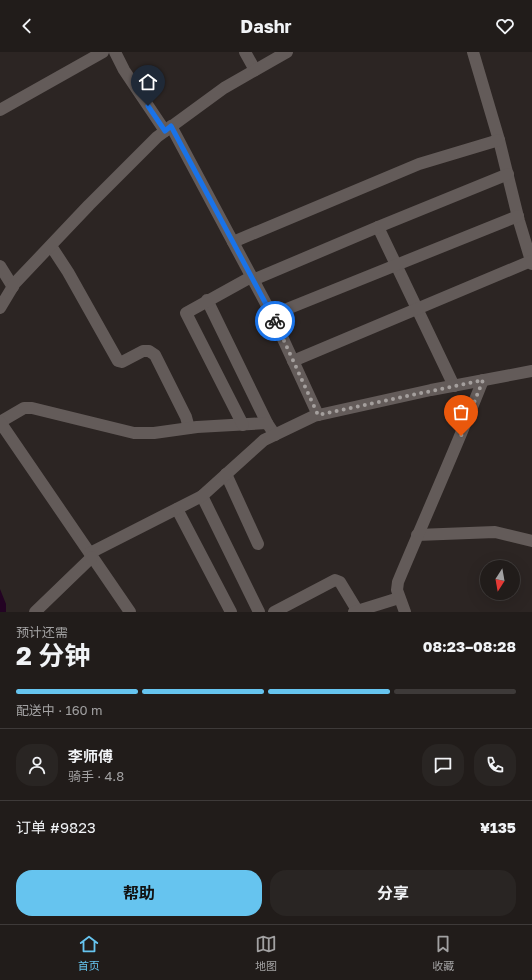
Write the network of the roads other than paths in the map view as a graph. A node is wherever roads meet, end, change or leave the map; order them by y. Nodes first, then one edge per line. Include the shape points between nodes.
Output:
1 (103, 52) edge
2 (115, 52) edge
3 (245, 52) edge
4 (287, 52) edge
5 (473, 52) edge
6 (255, 70) junction
7 (0, 110) edge
8 (168, 128) junction
9 (499, 140) junction
10 (508, 174) junction
11 (518, 216) junction
12 (378, 227) junction
13 (232, 242) junction
14 (51, 246) junction
15 (532, 263) edge
16 (396, 265) junction
17 (0, 266) edge
18 (252, 278) junction
19 (13, 287) junction
20 (207, 300) junction
21 (0, 308) edge
22 (417, 309) junction
23 (272, 315) junction
24 (293, 361) junction
25 (532, 371) edge
26 (483, 380) junction
27 (454, 386) junction
28 (318, 415) junction
29 (0, 422) edge
30 (267, 423) junction
31 (243, 425) junction
32 (189, 428) junction
33 (275, 435) junction
34 (226, 474) junction
35 (202, 496) junction
36 (177, 508) junction
37 (417, 536) junction
38 (532, 541) edge
39 (258, 544) dead end
40 (91, 555) junction
41 (399, 598) junction
42 (356, 611) edge
43 (35, 612) edge
44 (130, 612) edge
45 (231, 612) edge
46 (259, 612) edge
47 (274, 612) edge
48 (405, 612) edge

1 - 7 street
2 - 8 street via 124,70
3 - 6 street
4 - 6 street
5 - 9 street
6 - 8 street via 224,88
8 - 13 street
8 - 14 street
9 - 10 street
9 - 13 street via 419,164
10 - 11 street
10 - 12 street
11 - 15 street
11 - 16 street
12 - 16 street
12 - 18 street
13 - 18 street
14 - 19 street
14 - 32 street via 118,362 143,351 155,355
15 - 22 street
16 - 22 street
16 - 23 street
17 - 19 street
18 - 20 street
18 - 23 street
19 - 21 street
20 - 30 street
20 - 31 street via 186,313
22 - 24 street
22 - 27 street
23 - 24 street
24 - 28 street
25 - 26 street
26 - 27 street
26 - 37 street
27 - 28 street
28 - 33 street
29 - 32 street via 24,408 32,408 134,433
29 - 40 street
30 - 31 street
30 - 33 street
31 - 32 street
33 - 34 street via 264,440
34 - 35 street
34 - 39 street
35 - 36 street
35 - 46 street
36 - 40 street
36 - 45 street
37 - 38 street via 495,532
37 - 41 street via 398,582
40 - 43 street
40 - 44 street
41 - 42 street
41 - 48 street
42 - 47 street via 340,582 335,580

